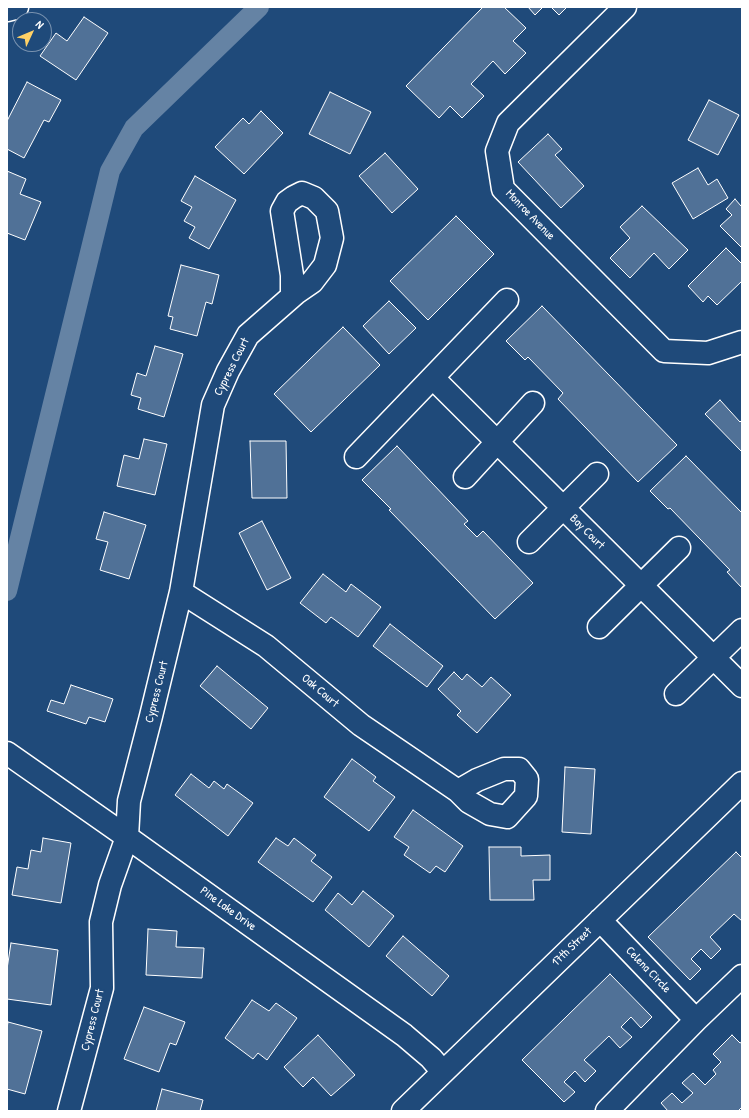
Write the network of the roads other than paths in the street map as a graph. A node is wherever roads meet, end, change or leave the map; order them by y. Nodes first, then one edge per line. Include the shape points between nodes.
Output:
1 (17, 7) edge
2 (625, 7) edge
3 (7, 10) edge
4 (292, 296) dead end
5 (507, 300) dead end
6 (742, 342) edge
7 (433, 378) junction
8 (533, 403) dead end
9 (497, 442) junction
10 (356, 458) dead end
11 (597, 474) dead end
12 (465, 477) dead end
13 (563, 507) junction
14 (529, 542) dead end
15 (679, 548) dead end
16 (641, 585) junction
17 (180, 592) junction
18 (599, 627) dead end
19 (742, 630) edge
20 (714, 658) junction
21 (742, 686) edge
22 (676, 694) dead end
23 (7, 753) edge
24 (742, 783) edge
25 (458, 791) dead end
26 (127, 837) junction
27 (600, 920) junction
28 (742, 976) edge
29 (696, 1020) junction
30 (443, 1072) junction
31 (69, 1111) edge
32 (403, 1111) edge
33 (607, 1111) edge

1 - 3 street
2 - 6 street, Monroe Avenue via 508,122 497,151 503,189 664,351 708,353
4 - 17 street, Cypress Court via 248,335 213,405
5 - 7 street
7 - 9 street, Bay Court
7 - 10 street
8 - 9 street
9 - 12 street
9 - 13 street, Bay Court
11 - 13 street
13 - 14 street
13 - 16 street, Bay Court
15 - 16 street
16 - 18 street
16 - 20 street, Bay Court
17 - 25 street, Oak Court via 266,646 361,725
17 - 26 street, Cypress Court via 129,801
19 - 20 street
20 - 21 street, Bay Court
20 - 22 street
23 - 26 street, Pine Lake Drive
24 - 27 street, 17th Street
26 - 30 street, Pine Lake Drive via 404,1036 432,1058
26 - 31 street, Cypress Court via 110,885 101,922 102,988
27 - 29 street, Celena Circle
27 - 30 street, 17th Street
28 - 29 street
29 - 33 street
30 - 32 street, 17th Street

